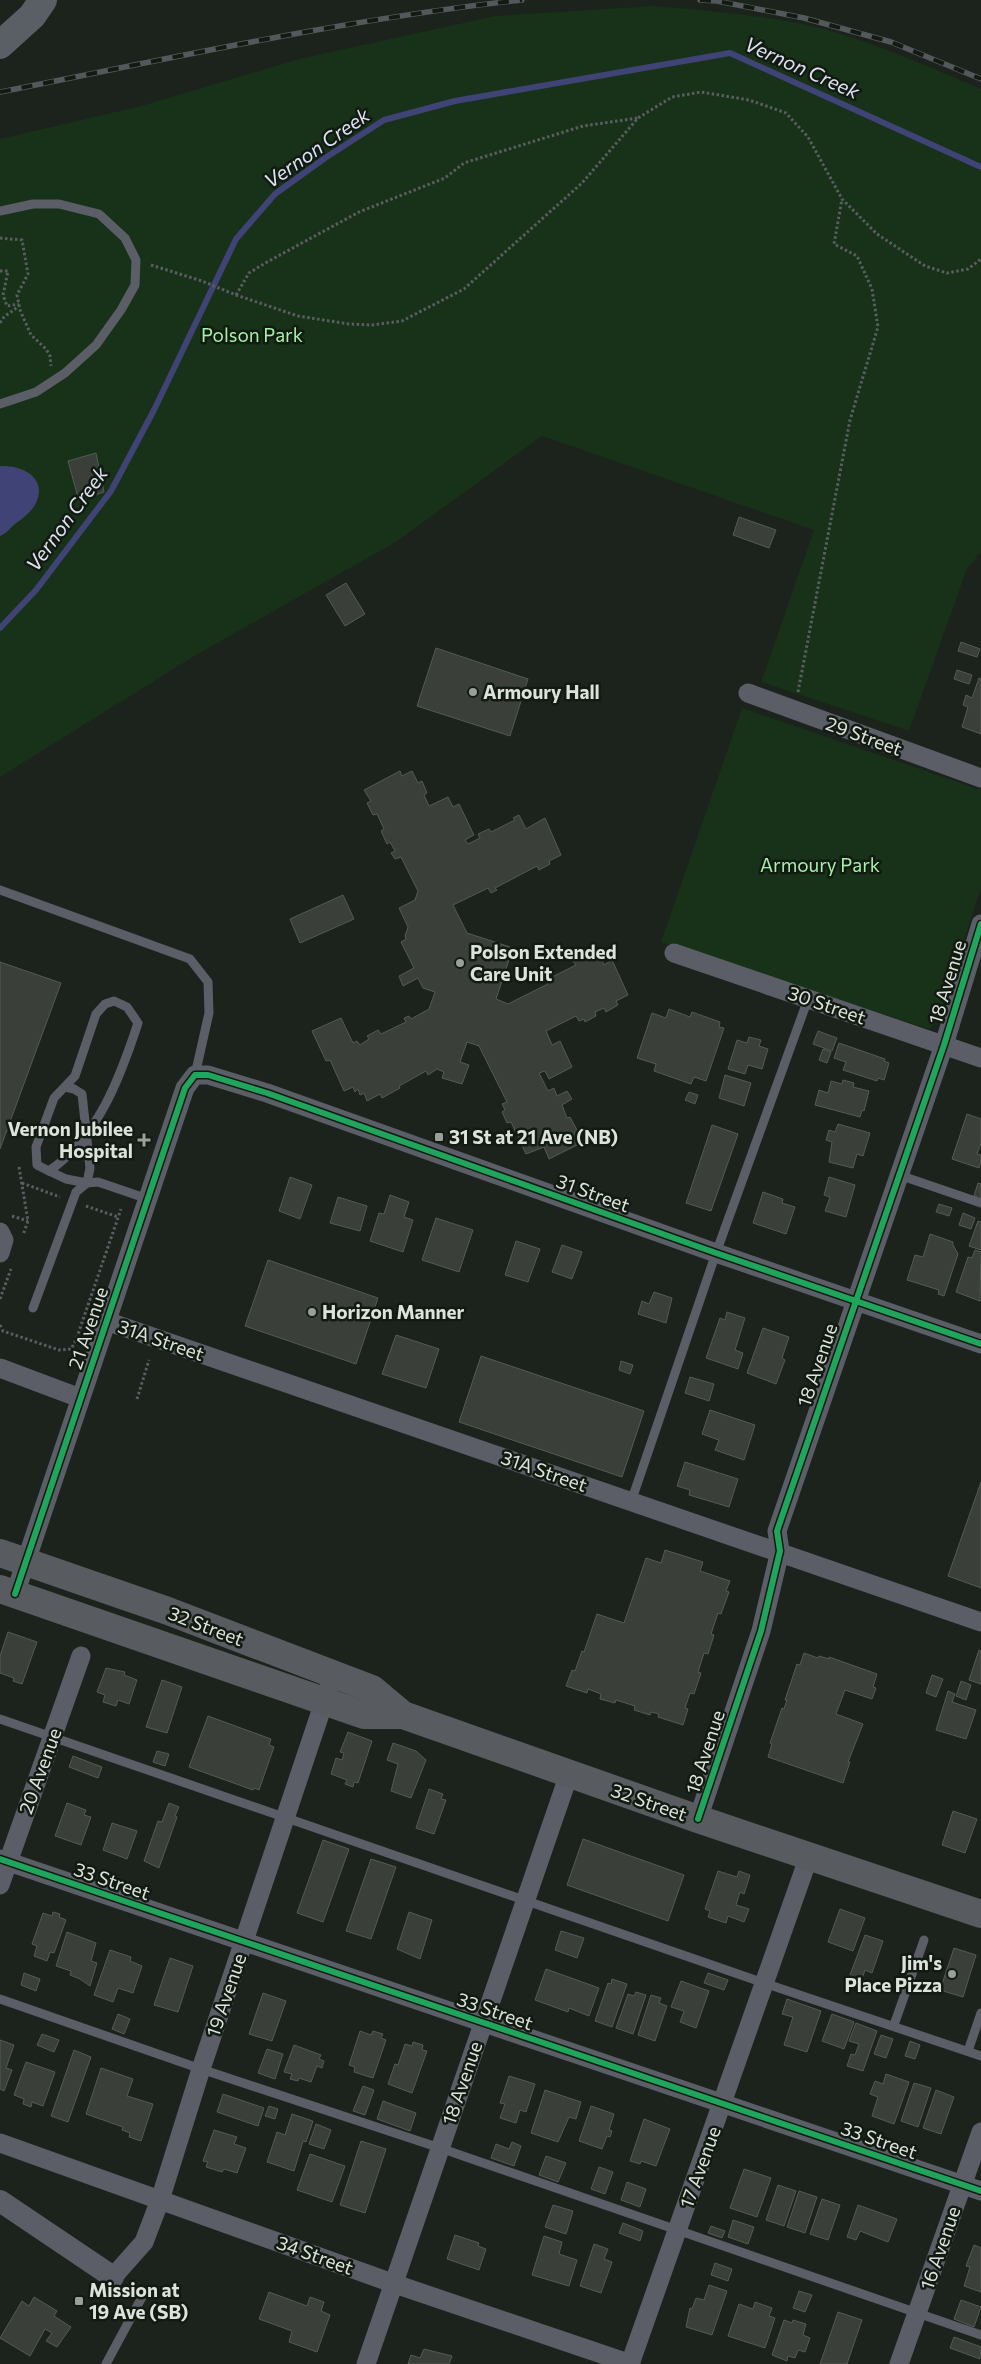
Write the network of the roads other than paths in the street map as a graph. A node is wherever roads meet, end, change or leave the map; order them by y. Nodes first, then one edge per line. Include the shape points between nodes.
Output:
1 (43, 0) edge
2 (0, 45) edge
3 (0, 211) edge
4 (0, 404) edge
5 (748, 694) dead end
6 (981, 778) edge
7 (0, 890) edge
8 (981, 924) edge
9 (674, 953) dead end
10 (808, 999) junction
11 (944, 1045) junction
12 (981, 1058) edge
13 (195, 1075) junction
14 (64, 1087) junction
15 (86, 1135) junction
16 (49, 1171) junction
17 (899, 1175) junction
18 (87, 1184) junction
19 (148, 1199) junction
20 (981, 1203) edge
21 (0, 1232) edge
22 (716, 1252) junction
23 (0, 1253) edge
24 (855, 1300) junction
25 (33, 1308) dead end
26 (106, 1321) junction
27 (981, 1344) edge
28 (0, 1368) edge
29 (80, 1398) junction
30 (631, 1502) junction
31 (780, 1551) junction
32 (0, 1553) edge
33 (26, 1562) junction
34 (7, 1592) edge
35 (981, 1622) edge
36 (81, 1656) dead end
37 (333, 1674) junction
38 (324, 1701) junction
39 (403, 1715) junction
40 (0, 1719) edge
41 (52, 1737) junction
42 (569, 1774) junction
43 (286, 1817) junction
44 (698, 1819) junction
45 (809, 1856) junction
46 (4, 1860) edge
47 (0, 1885) edge
48 (525, 1900) junction
49 (981, 1914) edge
50 (924, 1940) dead end
51 (244, 1941) junction
52 (762, 1982) junction
53 (0, 1999) edge
54 (981, 2013) edge
55 (482, 2023) junction
56 (894, 2025) junction
57 (968, 2051) junction
58 (981, 2056) edge
59 (201, 2069) junction
60 (722, 2103) junction
61 (981, 2132) edge
62 (0, 2143) edge
63 (440, 2148) junction
64 (962, 2184) junction
65 (981, 2191) edge
66 (160, 2200) junction
67 (0, 2201) edge
68 (677, 2230) junction
69 (113, 2277) joint
70 (395, 2284) junction
71 (142, 2297) dead end
72 (917, 2312) junction
73 (981, 2335) edge
74 (106, 2364) edge
75 (366, 2364) edge
76 (630, 2364) edge
77 (899, 2364) edge

1 - 2 main road via 32,16
3 - 4 lane via 33,204 60,204 99,214 125,238 136,260 134,285 101,338 65,374 36,392
5 - 6 street, 29 Street
7 - 13 lane via 190,959 208,982 209,1014
8 - 11 street, 18 Avenue
9 - 10 street, 30 Street
10 - 11 street, 30 Street
10 - 22 lane
11 - 12 street, 30 Street
11 - 17 street, 18 Avenue
13 - 19 street, 21 Avenue via 185,1088
13 - 22 street, 31 Street via 208,1075 267,1092
14 - 15 lane via 82,1094
14 - 15 lane via 75,1076 96,1014 105,1004 114,1001 127,1007 138,1023 115,1090
14 - 16 lane via 54,1098 36,1147 37,1165
15 - 16 lane via 71,1154
15 - 18 lane via 90,1168
16 - 18 lane
17 - 20 lane
17 - 24 street, 18 Avenue
18 - 19 lane via 98,1182
18 - 25 lane via 76,1192
19 - 26 street, 21 Avenue
21 - 23 street via 4,1240
22 - 24 street, 31 Street
22 - 30 lane
24 - 27 street, 31 Street
24 - 31 street, 18 Avenue via 776,1531
26 - 29 street, 21 Avenue
26 - 30 street, 31A Street
28 - 29 street
29 - 33 street, 21 Avenue
30 - 31 street, 31A Street
31 - 35 street, 31A Street
31 - 44 street, 18 Avenue via 761,1631
32 - 33 highway, 32 Street
33 - 34 street, 21 Avenue
33 - 37 highway, 32 Street
34 - 38 highway, 32 Street
36 - 41 street, 20 Avenue
37 - 38 street, 19 Avenue
37 - 39 highway, 32 Street via 372,1689
38 - 39 highway, 32 Street via 364,1715
38 - 43 street, 19 Avenue
39 - 42 highway, 32 Street
40 - 41 lane
41 - 43 lane
41 - 46 street, 20 Avenue
42 - 44 highway, 32 Street
42 - 48 street, 18 Avenue
43 - 48 lane
43 - 51 street, 19 Avenue
44 - 45 highway, 32 Street
45 - 49 highway, 32 Street
45 - 52 street, 17 Avenue
46 - 47 street, 20 Avenue
46 - 51 street, 33 Street
48 - 52 lane
48 - 55 street, 18 Avenue
50 - 56 lane
51 - 55 street, 33 Street
51 - 59 street, 19 Avenue
52 - 56 lane
52 - 60 street, 17 Avenue
53 - 59 lane
54 - 57 lane
55 - 60 street, 33 Street
55 - 63 street, 18 Avenue
56 - 57 lane
57 - 58 lane
59 - 63 lane
59 - 66 street, 19 Avenue
60 - 64 street, 33 Street
60 - 68 street, 17 Avenue
61 - 64 street, 16 Avenue
62 - 66 street, 34 Street
63 - 68 lane
63 - 70 street, 18 Avenue
64 - 65 street, 33 Street
64 - 72 street, 16 Avenue
66 - 69 street, 19 Avenue via 144,2242
66 - 70 street, 34 Street
67 - 69 street
68 - 72 lane
68 - 76 street, 17 Avenue
70 - 75 street, 18 Avenue
70 - 76 street, 34 Street
71 - 74 lane
72 - 73 lane
72 - 77 street, 16 Avenue

